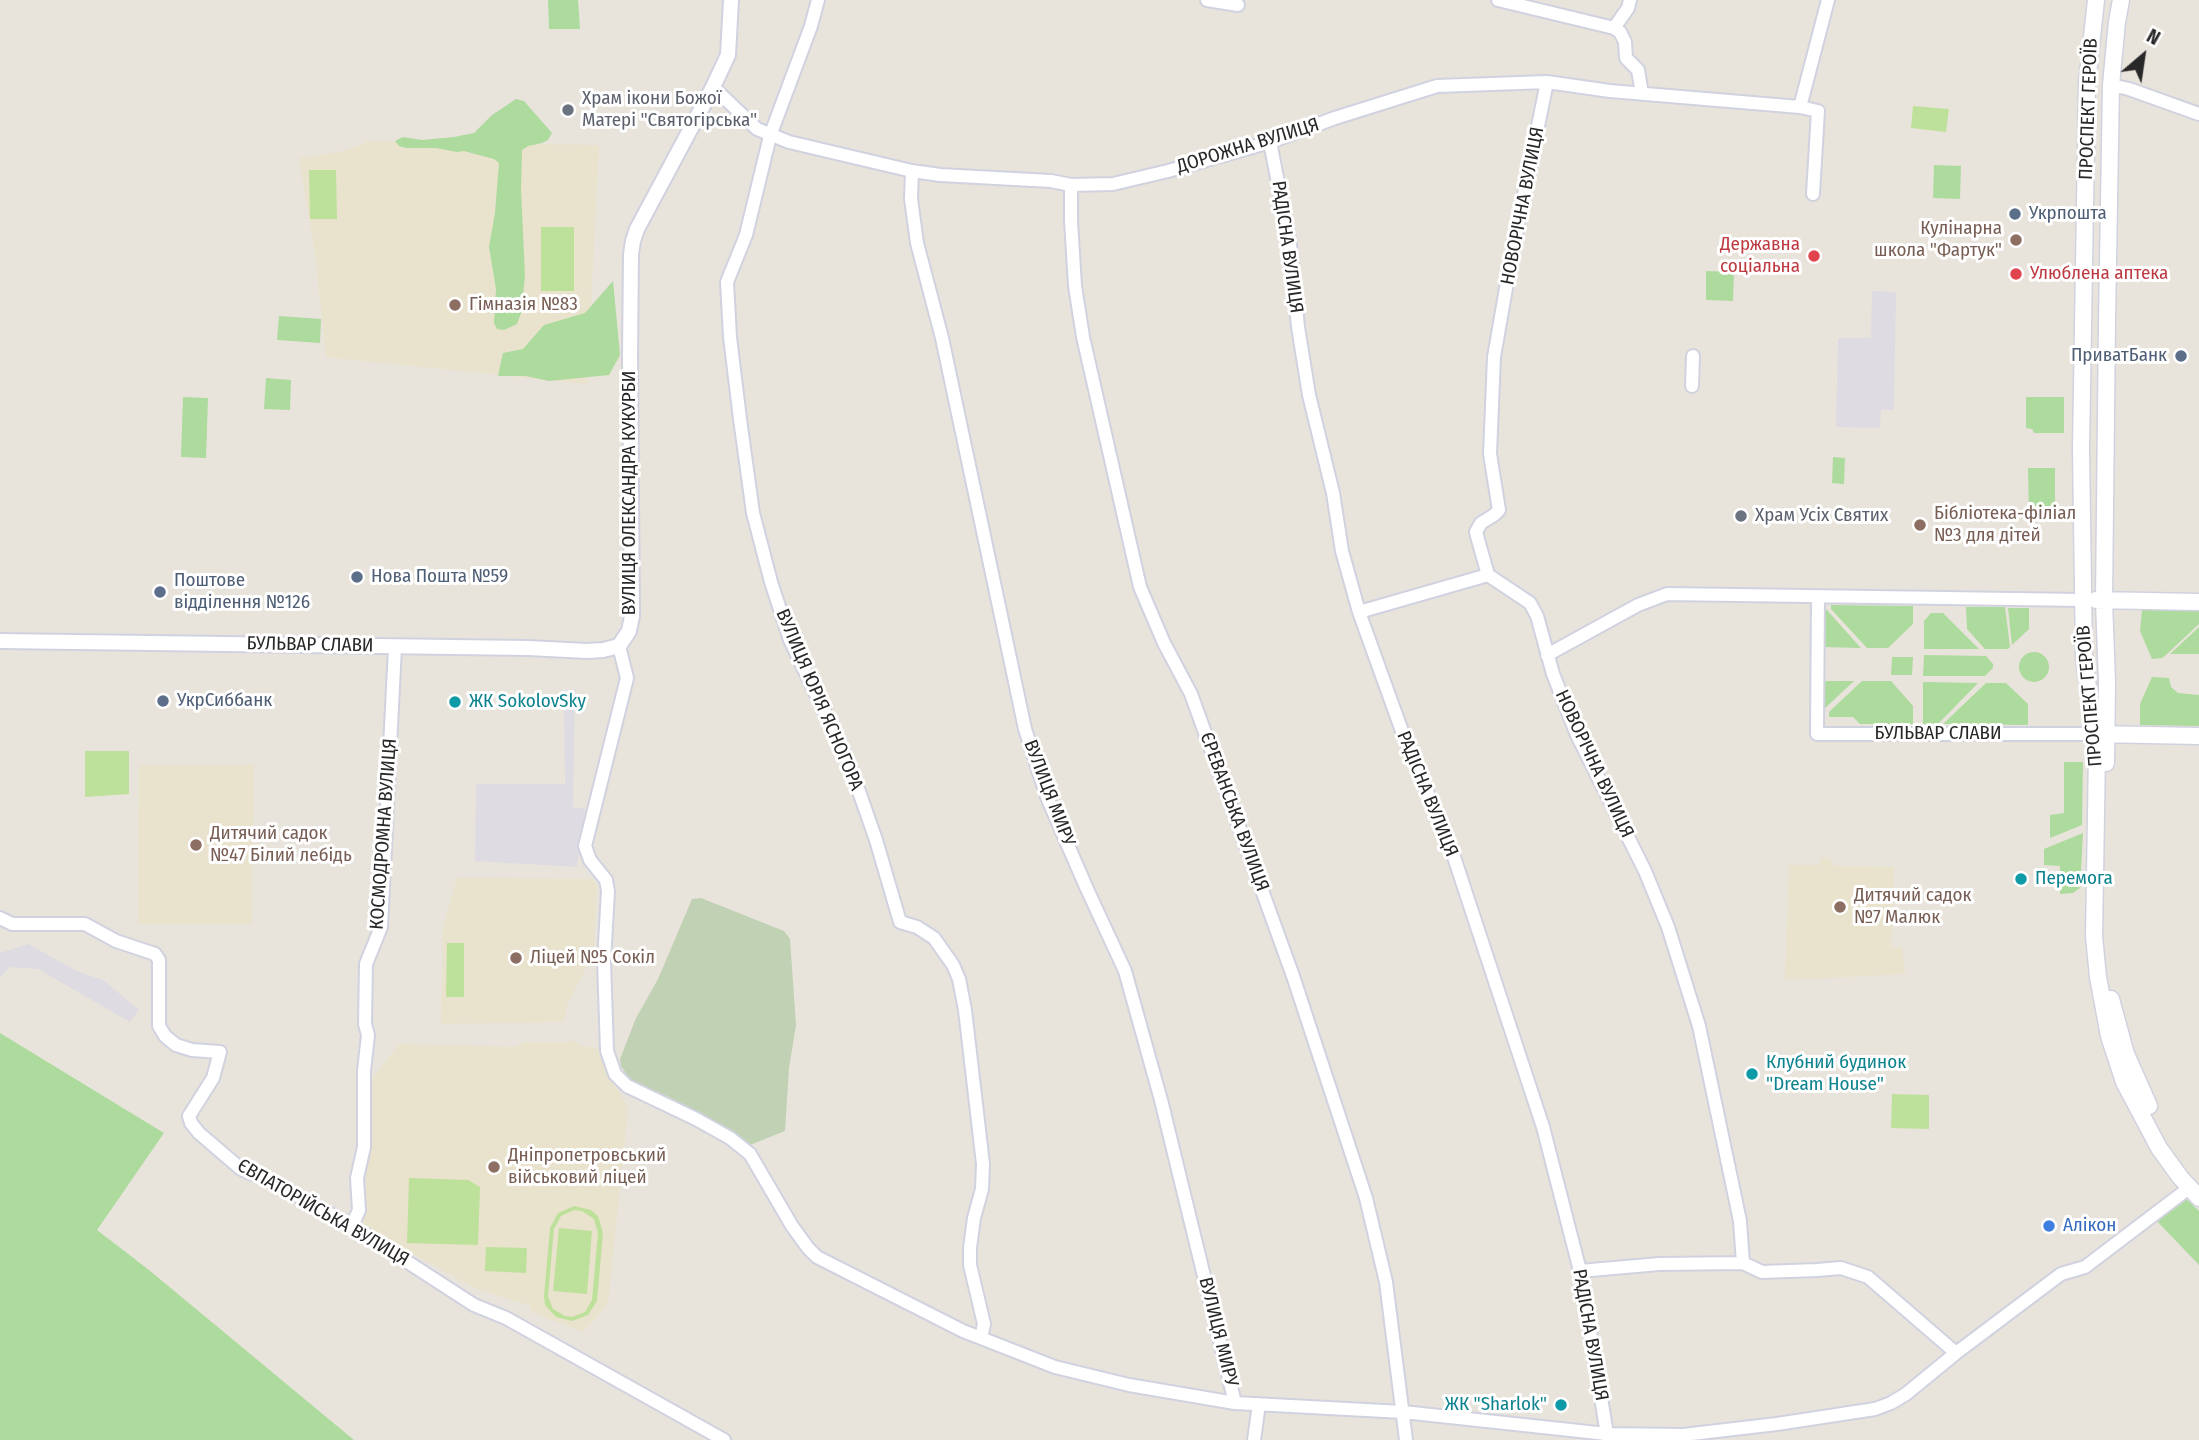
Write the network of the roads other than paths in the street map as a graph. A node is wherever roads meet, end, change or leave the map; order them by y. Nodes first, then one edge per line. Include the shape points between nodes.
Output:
1 (731, 0) edge
2 (818, 0) edge
3 (1207, 0) edge
4 (1498, 0) edge
5 (1630, 0) edge
6 (1828, 0) edge
7 (2096, 0) edge
8 (2121, 0) edge
9 (1238, 5) dead end
10 (1614, 28) junction
11 (1548, 82) junction
12 (2111, 85) junction
13 (713, 87) junction
14 (1642, 94) junction
15 (1800, 107) junction
16 (2199, 114) edge
17 (770, 136) junction
18 (1270, 142) junction
19 (912, 171) junction
20 (1071, 185) junction
21 (1813, 194) dead end
22 (1693, 356) dead end
23 (1692, 386) dead end
24 (1488, 575) junction
25 (1818, 596) junction
26 (2083, 600) junction
27 (2104, 601) junction
28 (2199, 601) edge
29 (1359, 612) junction
30 (0, 642) edge
31 (619, 646) junction
32 (395, 647) junction
33 (1547, 655) junction
34 (2100, 734) junction
35 (2199, 736) edge
36 (0, 918) edge
37 (2196, 1190) edge
38 (352, 1226) junction
39 (1743, 1263) junction
40 (1580, 1272) junction
41 (981, 1338) junction
42 (1956, 1353) junction
43 (1235, 1403) junction
44 (1259, 1404) junction
45 (1403, 1412) junction
46 (1607, 1437) edge
47 (1659, 1437) edge
48 (724, 1440) edge
49 (1254, 1440) edge
50 (1406, 1440) edge

1 - 13 street, ВУЛИЦЯ ОЛЕКСАНДРА КУКУРБИ via 728,55
2 - 17 street, ВУЛИЦЯ ЮРІЯ ЯСНОГОРА
3 - 9 street
4 - 10 street
5 - 10 street
6 - 15 street
7 - 26 main road, ПРОСПЕКТ ГЕРОЇВ via 2087,83
8 - 12 main road, ПРОСПЕКТ ГЕРОЇВ
10 - 14 street via 1625,42 1626,58 1638,71
11 - 14 street, ДОРОЖНА ВУЛИЦЯ
11 - 18 street, ДОРОЖНА ВУЛИЦЯ via 1437,86
11 - 24 street, НОВОРІЧНА ВУЛИЦЯ via 1494,357 1490,454 1499,510 1476,531
12 - 16 street
12 - 27 main road, ПРОСПЕКТ ГЕРОЇВ
13 - 17 street, ДОРОЖНА ВУЛИЦЯ
13 - 31 street, ВУЛИЦЯ ОЛЕКСАНДРА КУКУРБИ via 633,240 632,617
14 - 15 street, ДОРОЖНА ВУЛИЦЯ
15 - 21 street via 1818,111
17 - 19 street, ДОРОЖНА ВУЛИЦЯ
17 - 41 street, ВУЛИЦЯ ЮРІЯ ЯСНОГОРА via 747,235 727,282 753,513 790,640 849,763 900,922 934,938 959,979 983,1164 970,1248 984,1324
18 - 20 street, ДОРОЖНА ВУЛИЦЯ via 1113,184
18 - 29 street, РАДІСНА ВУЛИЦЯ via 1290,244 1309,396
19 - 20 street, ДОРОЖНА ВУЛИЦЯ
19 - 43 street, ВУЛИЦЯ МИРУ via 917,243 942,338 1024,729 1047,797 1125,971
20 - 45 street, ЄРЕВАНСЬКА ВУЛИЦЯ via 1075,286 1083,337 1140,587 1191,694 1293,976 1366,1198 1386,1282
22 - 23 street
24 - 29 street
24 - 33 street, НОВОРІЧНА ВУЛИЦЯ via 1530,603
25 - 26 street
25 - 33 street via 1667,594
25 - 34 street, БУЛЬВАР СЛАВИ via 1816,734
26 - 27 main road
26 - 34 main road, ПРОСПЕКТ ГЕРОЇВ via 2084,658
27 - 28 main road
27 - 34 main road, ПРОСПЕКТ ГЕРОЇВ
29 - 40 street, РАДІСНА ВУЛИЦЯ via 1458,870 1543,1127
30 - 32 street, БУЛЬВАР СЛАВИ
31 - 32 street, БУЛЬВАР СЛАВИ via 587,651
31 - 41 street via 627,678 585,846 608,891 604,961 607,1051 615,1074 635,1090 707,1125 750,1154 792,1226 817,1257
32 - 38 street, КОСМОДРОМНА ВУЛИЦЯ via 381,927 366,964 364,1147 357,1178 359,1210
33 - 39 street, НОВОРІЧНА ВУЛИЦЯ via 1577,735 1645,871 1689,991 1730,1168
34 - 35 main road, БУЛЬВАР СЛАВИ
34 - 37 main road, ПРОСПЕКТ ГЕРОЇВ via 2094,936 2103,1012 2124,1082 2160,1148
36 - 38 street, ЄВПАТОРІЙСЬКА ВУЛИЦЯ via 12,924 85,924 155,954 159,960 159,1026 176,1045 220,1052 214,1078 189,1116 191,1123 241,1169
37 - 42 street via 2085,1267 2061,1275
38 - 48 street, ЄВПАТОРІЙСЬКА ВУЛИЦЯ via 474,1306 506,1318
39 - 40 street via 1660,1264
39 - 42 street via 1762,1272 1841,1268 1868,1277
40 - 46 street, РАДІСНА ВУЛИЦЯ
41 - 43 street via 1067,1370
42 - 47 street via 1906,1394 1875,1409
43 - 44 street
44 - 45 street
44 - 49 street, ВУЛИЦЯ МИРУ
45 - 46 street
45 - 50 street, ЄРЕВАНСЬКА ВУЛИЦЯ
46 - 47 street

